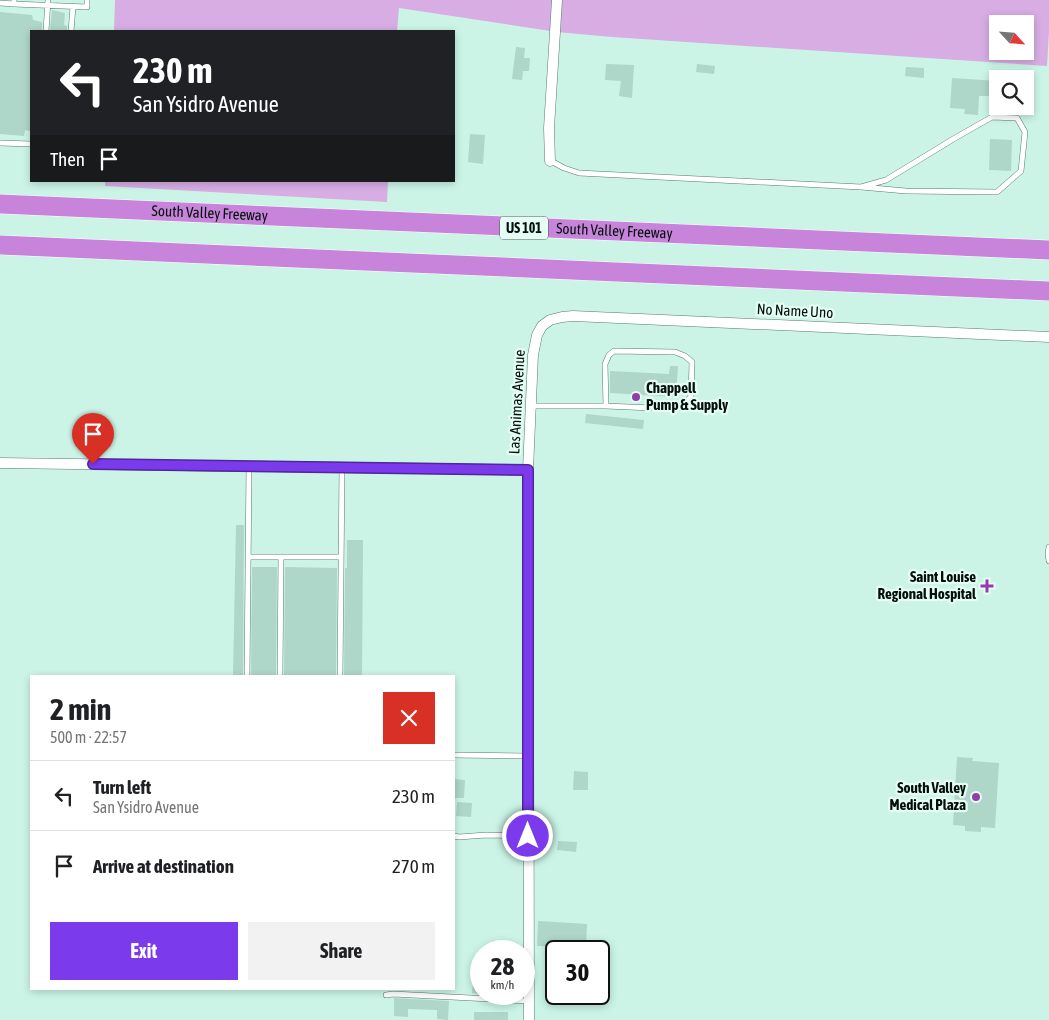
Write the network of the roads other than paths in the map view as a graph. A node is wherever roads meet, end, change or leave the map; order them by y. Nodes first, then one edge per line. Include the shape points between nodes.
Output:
1 (87, 0) edge
2 (557, 0) edge
3 (14, 2) edge
4 (0, 3) edge
5 (48, 3) edge
6 (73, 7) junction
7 (46, 30) edge
8 (72, 30) edge
9 (0, 143) edge
10 (30, 144) edge
11 (550, 161) joint
12 (861, 187) junction
13 (0, 204) edge
14 (0, 246) edge
15 (1049, 250) edge
16 (1049, 291) edge
17 (542, 326) joint
18 (1049, 337) edge
19 (531, 406) junction
20 (606, 406) junction
21 (0, 463) edge
22 (249, 466) junction
23 (342, 467) junction
24 (528, 470) junction
25 (1049, 547) edge
26 (248, 557) junction
27 (281, 557) junction
28 (341, 557) junction
29 (1049, 561) edge
30 (247, 675) edge
31 (280, 675) edge
32 (340, 675) edge
33 (455, 755) edge
34 (528, 756) junction
35 (455, 836) edge
36 (528, 836) junction
37 (529, 940) edge
38 (386, 995) dead end
39 (470, 998) edge
40 (529, 1005) edge
41 (529, 1020) edge

1 - 6 lane via 87,7
2 - 11 street
3 - 4 lane
3 - 5 lane
5 - 6 lane
5 - 7 lane
6 - 8 lane
9 - 10 lane
11 - 12 lane via 579,173
12 - 12 lane via 997,192 1021,171 1025,132 1017,118 992,117 886,180
13 - 15 highway, South Valley Freeway / US 101
14 - 16 highway
17 - 18 street, No Name Uno via 550,320 573,316
17 - 19 street, Las Animas Avenue via 533,355
19 - 20 lane
19 - 24 street, Las Animas Avenue
20 - 20 lane via 675,409 684,406 691,396 692,362 675,352 614,351 608,355 605,364
21 - 22 street
22 - 23 street
22 - 26 lane
23 - 24 street
23 - 28 lane
24 - 34 street, Las Animas Avenue
25 - 29 lane
26 - 27 lane
26 - 30 lane
27 - 28 lane
27 - 31 lane
28 - 32 lane
33 - 34 lane
34 - 36 street, Las Animas Avenue
35 - 36 lane
36 - 37 street, Las Animas Avenue
38 - 39 lane
40 - 41 street, Las Animas Avenue

